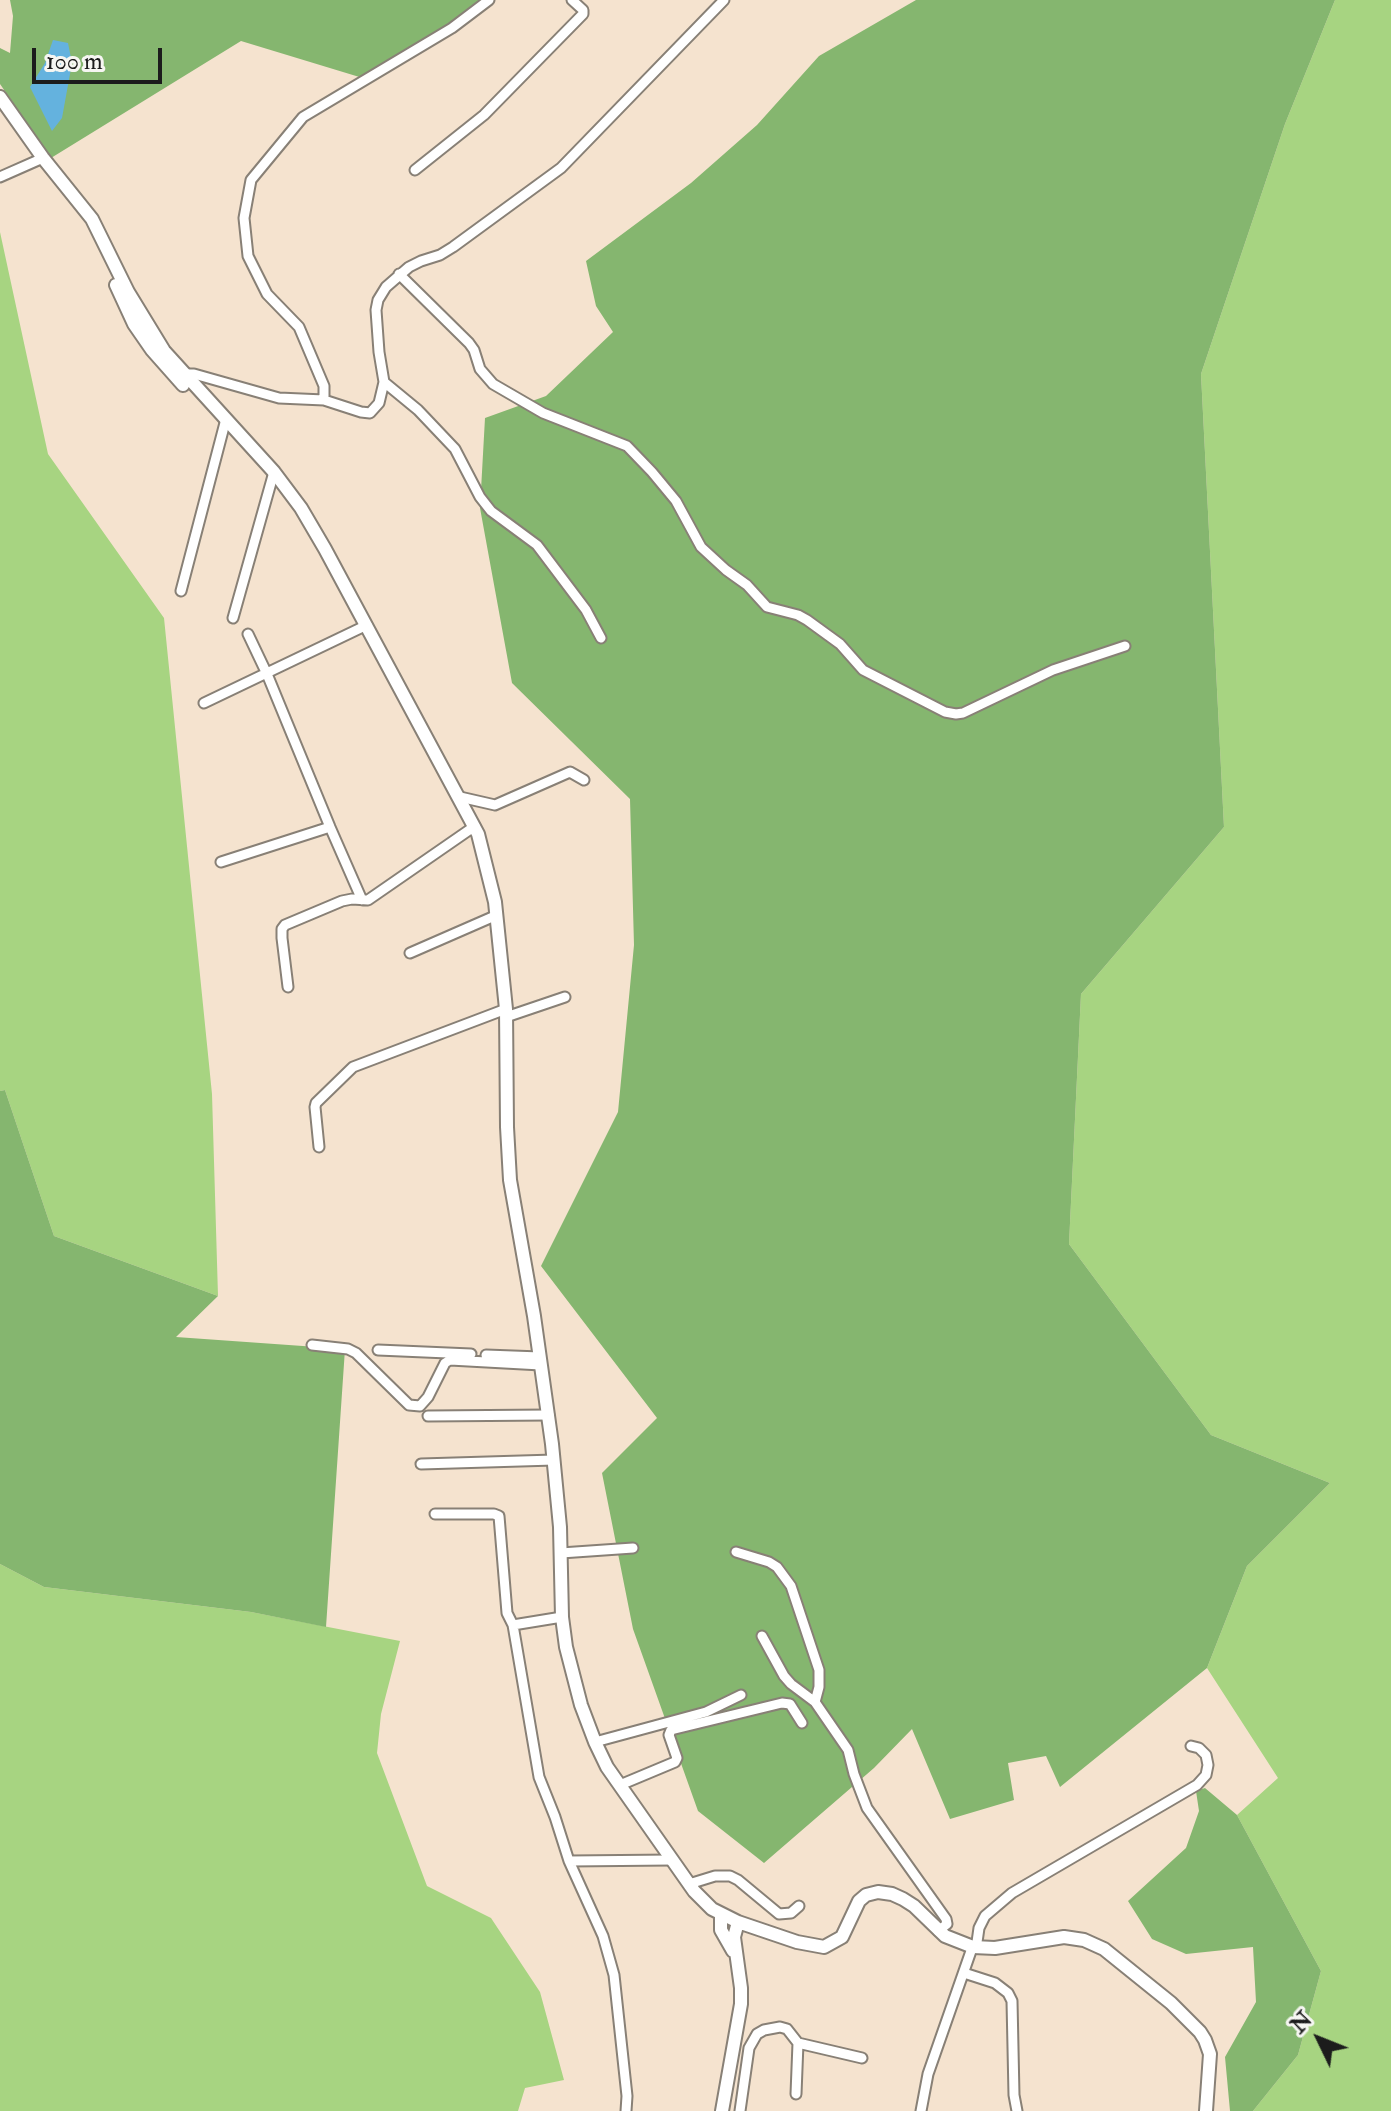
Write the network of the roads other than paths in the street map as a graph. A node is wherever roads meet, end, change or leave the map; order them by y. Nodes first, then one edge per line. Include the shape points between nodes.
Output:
1 (489, 0) edge
2 (572, 0) edge
3 (724, 0) edge
4 (2, 103) edge
5 (43, 158) junction
6 (415, 170) dead end
7 (0, 177) edge
8 (399, 274) junction
9 (180, 376) junction
10 (384, 382) junction
11 (324, 400) junction
12 (225, 421) junction
13 (274, 472) junction
14 (181, 591) dead end
15 (233, 618) dead end
16 (367, 625) junction
17 (248, 634) dead end
18 (601, 638) dead end
19 (1125, 646) dead end
20 (267, 674) junction
21 (204, 703) dead end
22 (584, 780) dead end
23 (460, 797) junction
24 (475, 826) junction
25 (330, 827) junction
26 (221, 862) dead end
27 (362, 900) junction
28 (497, 915) junction
29 (410, 953) dead end
30 (288, 987) dead end
31 (565, 997) dead end
32 (506, 1013) junction
33 (319, 1147) dead end
34 (312, 1345) dead end
35 (378, 1350) dead end
36 (540, 1361) junction
37 (549, 1415) junction
38 (428, 1416) dead end
39 (554, 1460) junction
40 (421, 1464) dead end
41 (435, 1514) dead end
42 (633, 1548) dead end
43 (736, 1552) dead end
44 (561, 1553) junction
45 (562, 1617) junction
46 (513, 1625) junction
47 (762, 1636) dead end
48 (741, 1695) dead end
49 (815, 1702) junction
50 (802, 1723) dead end
51 (595, 1742) junction
52 (1191, 1746) dead end
53 (620, 1785) junction
54 (672, 1860) junction
55 (569, 1861) junction
56 (689, 1884) junction
57 (799, 1906) dead end
58 (721, 1915) junction
59 (738, 1922) junction
60 (938, 1931) junction
61 (973, 1947) junction
62 (737, 1957) junction
63 (964, 1973) junction
64 (798, 2043) junction
65 (862, 2058) dead end
66 (796, 2094) dead end
67 (626, 2111) edge
68 (722, 2111) edge
69 (740, 2111) edge
70 (921, 2111) edge
71 (1017, 2111) edge
72 (1206, 2111) edge

1 - 11 street via 452,28 303,117 251,180 244,218 248,256 267,294 299,327 324,386
2 - 6 street via 583,14 484,115
3 - 8 street via 561,168 453,247
4 - 5 street
5 - 7 street
5 - 9 street via 92,219 128,292
8 - 10 street via 382,293 376,310
8 - 19 street via 469,343 493,384 543,413 627,446 676,501 701,547 767,607 807,620 840,644 863,670 956,714 1053,670
9 - 11 street via 194,374 279,398
9 - 12 street
10 - 11 street via 379,403 370,413
10 - 18 street via 455,449 491,511 537,545
12 - 13 street
12 - 14 street
13 - 15 street
13 - 16 street via 301,508
16 - 20 street
16 - 23 street
17 - 20 street
20 - 21 street
20 - 25 street
22 - 23 street via 570,772 495,805
23 - 24 street
24 - 27 street
24 - 28 street
25 - 26 street
25 - 27 street
27 - 30 street via 342,901 285,925 281,933
28 - 29 street
28 - 32 street
31 - 32 street
32 - 33 street via 353,1067 316,1103
32 - 36 street via 510,1180
34 - 36 street via 356,1353 409,1405 420,1406 450,1360
35 - 36 street
36 - 37 street
37 - 38 street
37 - 39 street
39 - 40 street
39 - 44 street
41 - 46 street via 499,1516 507,1613
42 - 44 street
43 - 49 street via 769,1562 791,1586 819,1670
44 - 45 street
45 - 46 street
45 - 51 street via 575,1685
46 - 55 street via 539,1777
47 - 49 street via 784,1676
48 - 51 street via 706,1712
49 - 60 street via 848,1750 867,1808 946,1919
50 - 53 street via 790,1704 782,1703 671,1730 675,1762
51 - 53 street
52 - 61 street via 1206,1755 1208,1765 1197,1785 1005,1897 985,1916
53 - 54 street
54 - 55 street
54 - 56 street
55 - 67 street via 603,1936 614,1975
56 - 57 street via 730,1876 779,1914
56 - 58 street
58 - 59 street
58 - 62 street via 721,1930
59 - 60 street via 824,1947 842,1937 859,1901 878,1892 914,1906
59 - 62 street
60 - 61 street
61 - 63 street
61 - 72 street via 1064,1937 1113,1954 1195,2025 1205,2040 1210,2064
62 - 68 street via 741,2004
63 - 70 street via 928,2074
63 - 71 street via 995,1983 1012,2001
64 - 65 street
64 - 66 street
64 - 69 street via 780,2027 757,2034 749,2048

